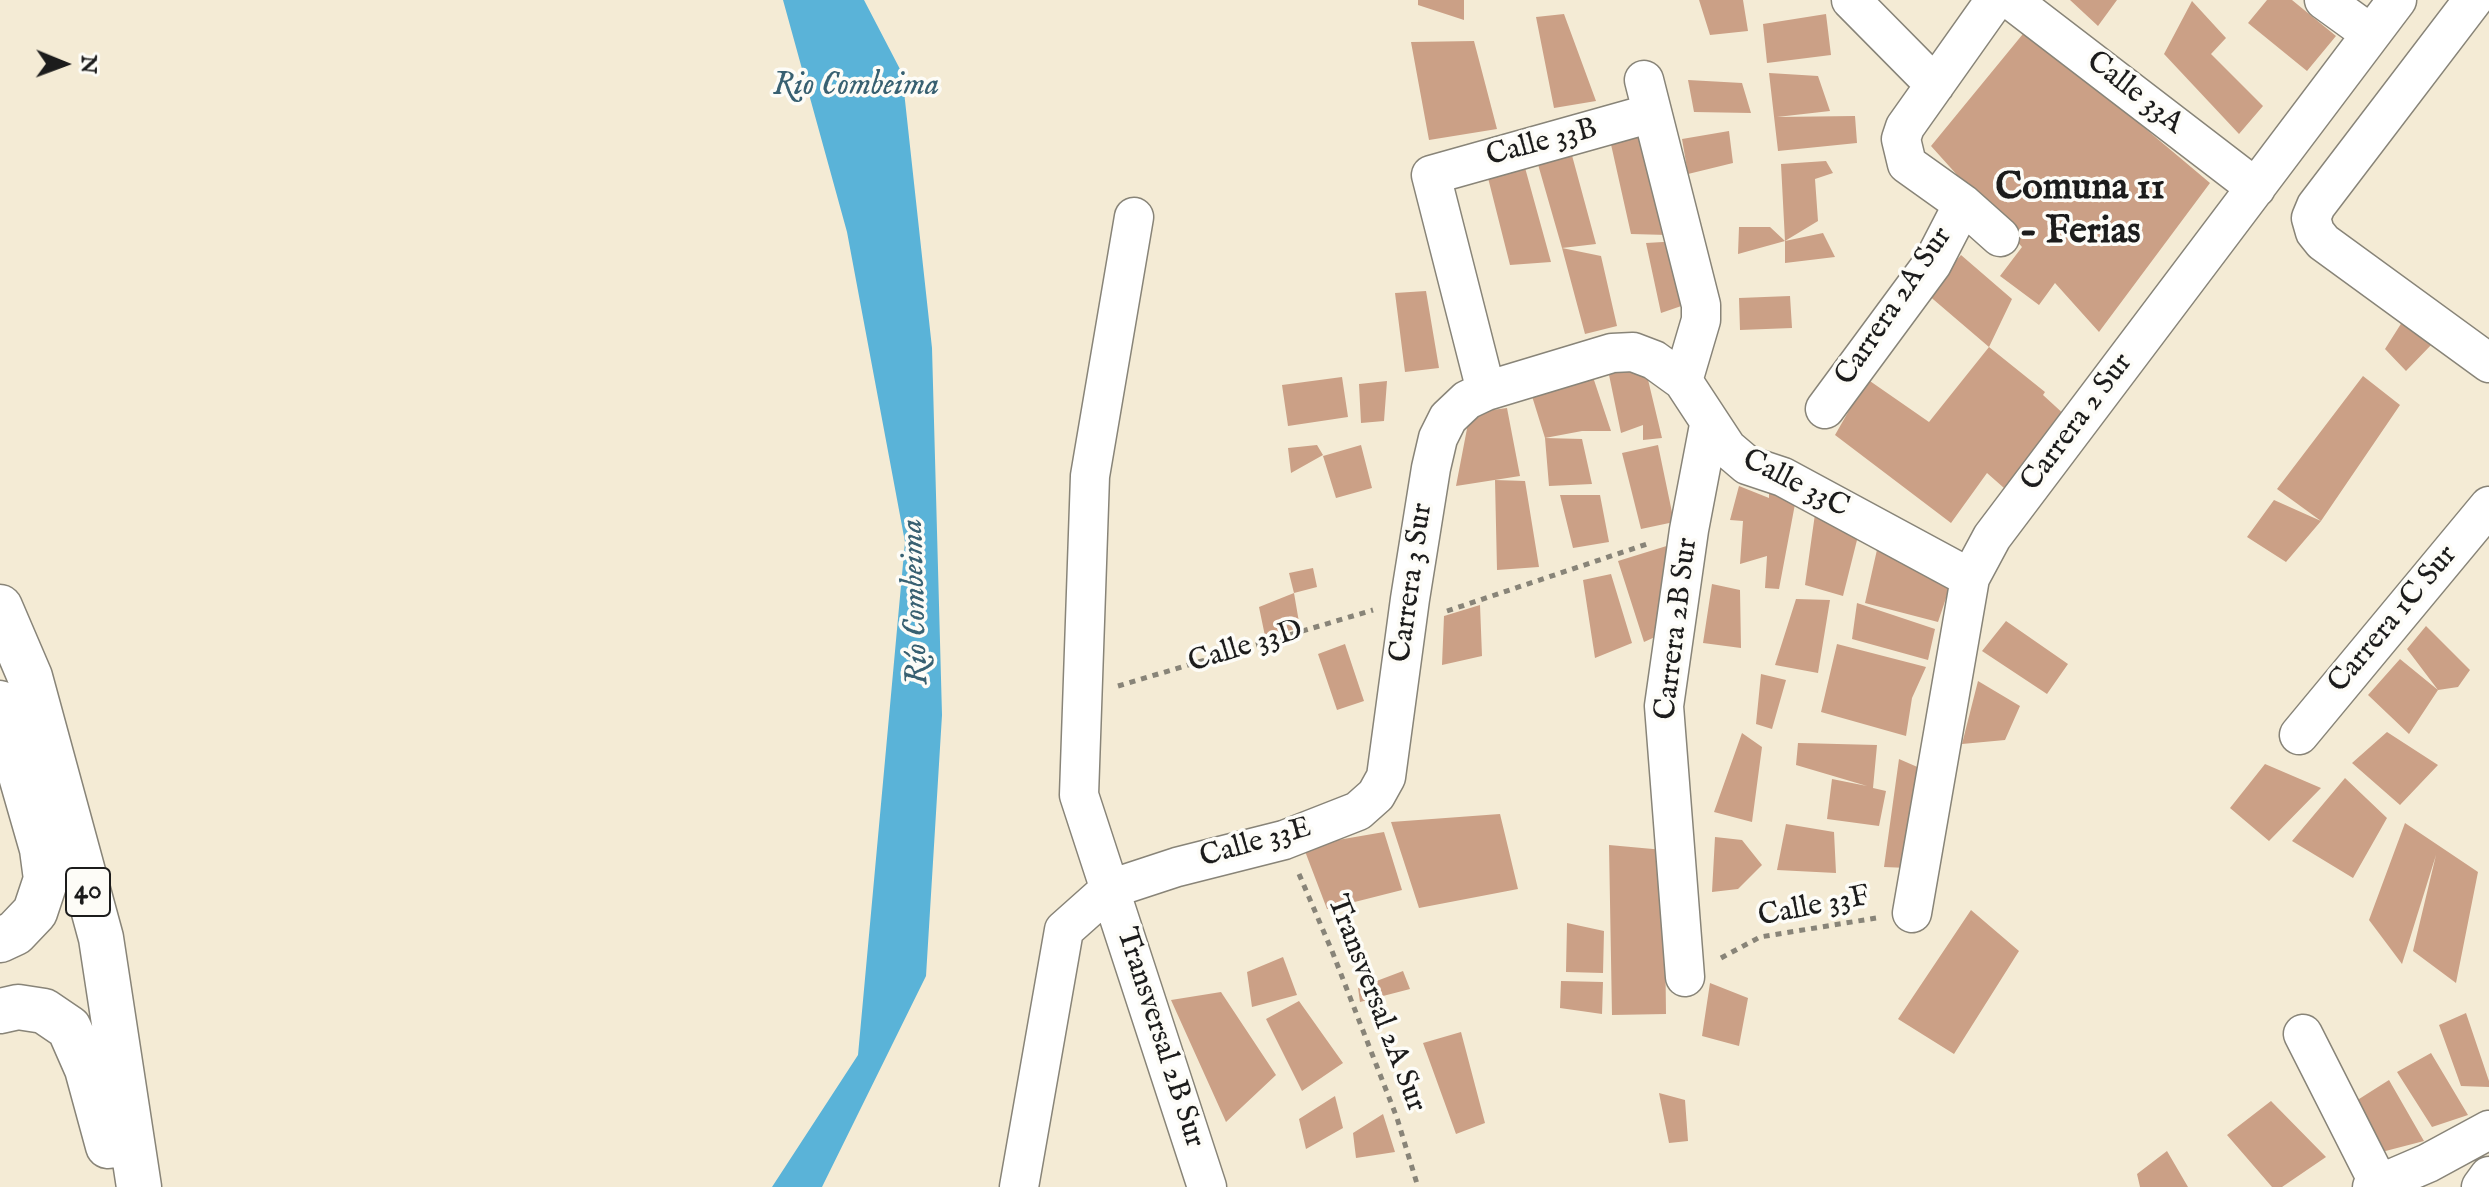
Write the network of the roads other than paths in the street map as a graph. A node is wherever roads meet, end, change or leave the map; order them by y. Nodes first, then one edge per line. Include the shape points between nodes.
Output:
1 (1851, 0) edge
2 (1995, 0) edge
3 (2011, 0) edge
4 (2324, 0) edge
5 (2397, 0) edge
6 (2473, 0) edge
7 (2371, 34) junction
8 (1935, 85) junction
9 (2256, 188) junction
10 (1963, 204) junction
11 (1134, 217) dead end
12 (2000, 237) dead end
13 (2489, 363) edge
14 (1683, 381) junction
15 (1477, 396) junction
16 (1825, 409) dead end
17 (1709, 425) junction
18 (2489, 506) edge
19 (1970, 578) junction
20 (0, 607) edge
21 (0, 703) edge
22 (2299, 735) dead end
23 (1386, 777) joint
24 (1110, 889) junction
25 (1912, 913) road end
26 (0, 940) edge
27 (1685, 977) road end
28 (0, 1011) edge
29 (2303, 1034) dead end
30 (2489, 1130) edge
31 (2489, 1176) edge
32 (2375, 1186) edge
33 (120, 1187) edge
34 (139, 1187) edge
35 (1019, 1187) edge
36 (1207, 1187) edge
37 (2481, 1187) edge

1 - 8 street
2 - 8 street
3 - 9 street, Calle 33A
4 - 7 street
5 - 7 street, Carrera 2 Sur
6 - 13 street via 2311,218 2323,242
7 - 9 street, Carrera 2 Sur
8 - 10 street via 1901,139 1907,164
9 - 19 street, Carrera 2 Sur via 1992,537
10 - 12 street
10 - 16 street, Carrera 2A Sur via 1932,264
11 - 24 street, Transversal 2B Sur via 1090,476 1079,795
14 - 15 street, Calle 33C via 1654,360 1633,352 1612,353
14 - 15 street, Calle 33B via 1701,305 1648,96 1431,175
14 - 17 street, Calle 33C
15 - 23 street, Carrera 3 Sur via 1448,418 1438,438
17 - 19 street, Calle 33C via 1747,465 1783,477
17 - 27 street, Carrera 2B Sur via 1664,706
18 - 22 street, Carrera 1C Sur
19 - 25 street, Carrera 2 Sur
20 - 34 highway, 40 via 30,677 101,938
21 - 26 highway via 46,879 35,912
23 - 24 street, Calle 33E via 1358,811 1284,840
24 - 35 street via 1064,930
24 - 36 street, Transversal 2B Sur
28 - 33 highway via 44,1011 69,1028 87,1069
29 - 32 street
30 - 32 street
31 - 37 street

